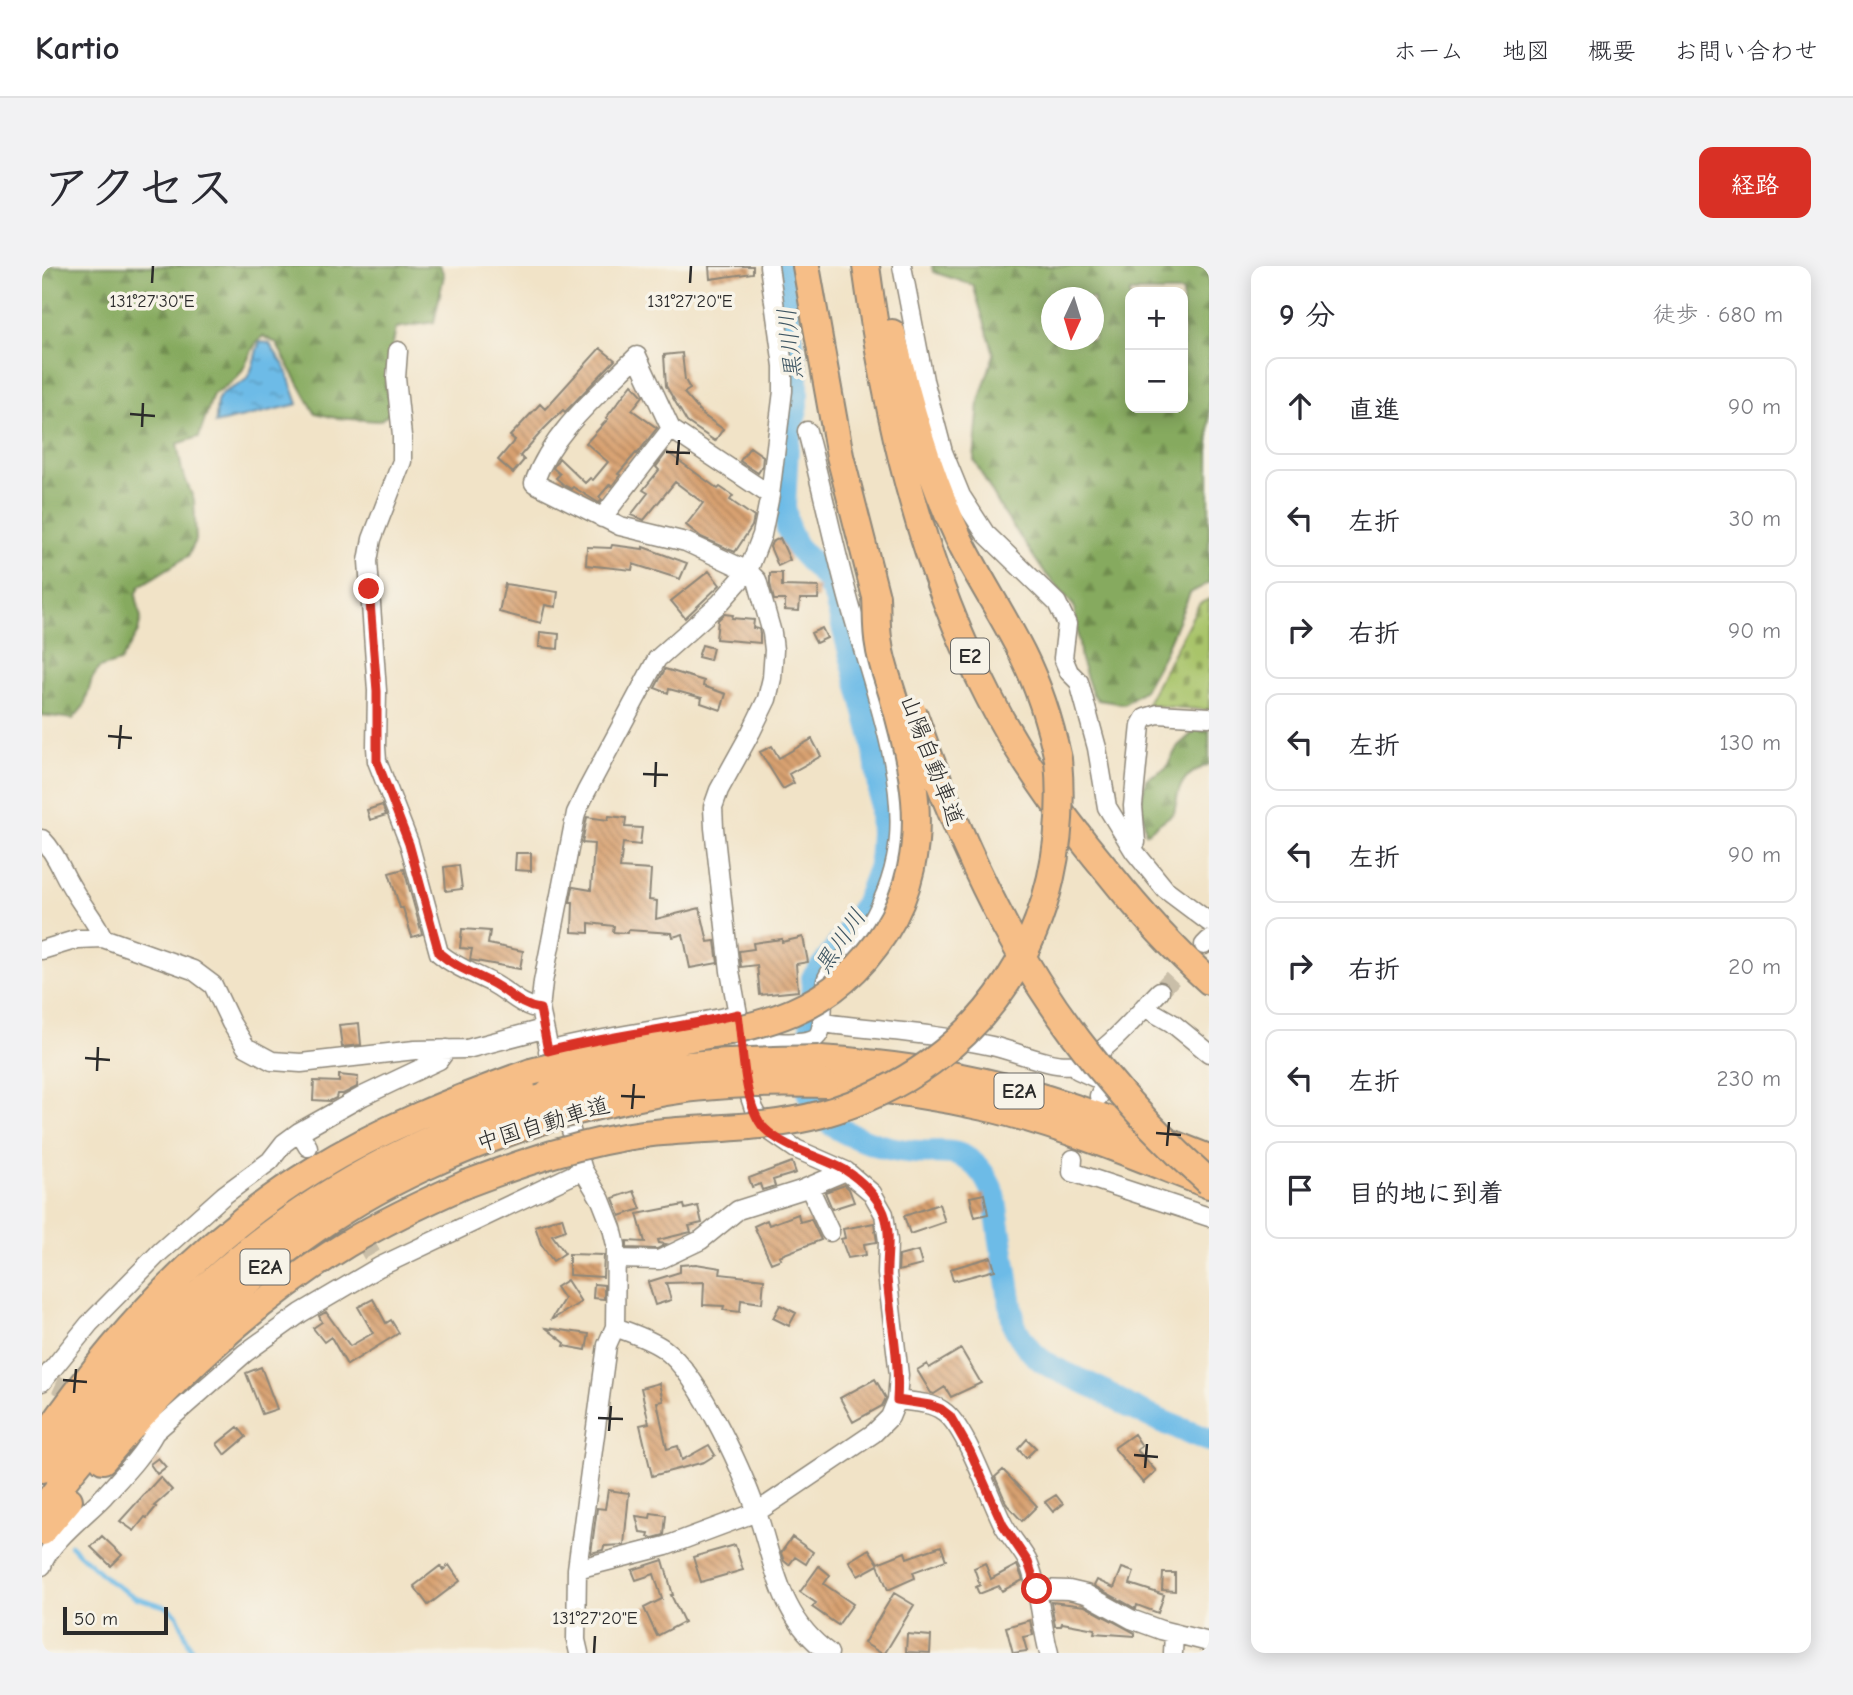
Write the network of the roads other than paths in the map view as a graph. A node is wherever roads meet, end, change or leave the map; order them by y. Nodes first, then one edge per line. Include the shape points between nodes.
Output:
1 (768, 266) edge
2 (866, 266) edge
3 (877, 266) edge
4 (902, 266) edge
5 (806, 272) edge
6 (398, 351) dead end
7 (671, 429) junction
8 (807, 430) dead end
9 (770, 495) junction
10 (602, 517) junction
11 (748, 571) junction
12 (876, 597) junction
13 (1209, 718) edge
14 (42, 839) edge
15 (1131, 846) junction
16 (1209, 922) edge
17 (103, 938) junction
18 (42, 950) edge
19 (1209, 981) edge
20 (1160, 991) tunnel mouth
21 (1144, 1007) junction
22 (540, 1009) junction
23 (738, 1014) junction
24 (822, 1023) junction
25 (543, 1029) junction
26 (743, 1041) junction
27 (447, 1049) junction
28 (548, 1051) junction
29 (1209, 1052) edge
30 (1076, 1065) junction
31 (822, 1072) junction
32 (1099, 1096) dead end
33 (552, 1105) junction
34 (1209, 1158) edge
35 (1073, 1159) dead end
36 (583, 1170) junction
37 (846, 1171) junction
38 (1209, 1183) edge
39 (809, 1186) junction
40 (1209, 1217) edge
41 (830, 1232) dead end
42 (616, 1259) junction
43 (615, 1327) junction
44 (48, 1381) edge
45 (897, 1400) junction
46 (42, 1441) edge
47 (42, 1469) edge
48 (42, 1509) edge
49 (757, 1512) junction
50 (42, 1532) edge
51 (42, 1566) edge
52 (577, 1569) junction
53 (1037, 1589) junction
54 (1174, 1633) junction
55 (1209, 1642) edge
56 (579, 1653) edge
57 (829, 1653) edge
58 (1049, 1653) edge
59 (1173, 1653) edge

1 - 9 street via 783,366
2 - 19 highway, E2 via 891,418 913,503 945,598 989,697 1042,786 1081,840 1161,935
3 - 50 highway, bridge via 914,418 943,500 1035,681 1058,759 1061,792 1055,863 1033,937 1011,978 960,1038 932,1062 861,1101 777,1123 603,1141 527,1162 466,1184 345,1245 248,1316 184,1374
4 - 15 street via 943,452 961,496 985,533 1057,603 1067,624 1063,658 1079,682 1107,807
5 - 12 highway, 山陽自動車道 via 840,456
6 - 22 street via 402,461 372,539 368,562 377,761 409,844 439,953 521,1003
7 - 9 street
7 - 10 street
7 - 10 street via 637,356 542,459 534,483
8 - 24 street via 889,742 900,811 897,858 890,882 857,945 826,982
9 - 11 street
10 - 11 street via 686,542
11 - 22 street via 720,603 657,659 576,813
11 - 23 street via 757,580 772,633 772,678 767,699 713,807
12 - 38 highway, 山陽自動車道, bridge via 942,793 1006,928 1053,1005 1102,1069 1153,1129
12 - 46 highway, bridge via 878,645 904,736 916,833 905,892 894,918 858,967 836,986 771,1021 531,1072 414,1116 313,1170 229,1231 154,1301 119,1339
13 - 15 street via 1158,714 1145,718 1133,806 1136,842
14 - 17 street
15 - 16 street via 1166,889
17 - 18 street via 78,939
17 - 27 street via 193,970 213,985 246,1047 272,1061
20 - 21 street
21 - 29 street
21 - 30 street via 1098,1054
22 - 25 street
23 - 26 street
23 - 28 street
24 - 26 street via 815,1038 803,1041
24 - 30 street via 948,1038
25 - 27 street via 467,1049
25 - 28 street
26 - 37 street via 745,1082 764,1127 796,1149
27 - 44 street via 439,1060 363,1096 304,1139 284,1143 259,1171 223,1195 160,1252 89,1324
28 - 36 street
30 - 32 street via 1100,1080
31 - 33 highway, 中国自動車道 / E2A, bridge via 765,1083
31 - 34 highway, 中国自動車道 / E2A via 855,1061 1007,1087
31 - 38 highway, 中国自動車道 / E2A via 995,1110 1107,1144
33 - 47 highway, 中国自動車道 / E2A via 462,1123 344,1183 282,1224 180,1313
33 - 48 highway, 中国自動車道 / E2A via 360,1201 304,1237 237,1293 155,1374
35 - 40 street via 1072,1172
36 - 42 street via 612,1228
36 - 51 street via 376,1261 245,1353 152,1430 146,1448 68,1529
37 - 39 street
37 - 45 street via 872,1193 884,1214 899,1375
39 - 41 street
39 - 42 street via 738,1210 701,1240 659,1260
42 - 43 street
43 - 49 street via 664,1349 682,1367 722,1432
43 - 52 street via 607,1345
45 - 49 street via 890,1418 874,1433
45 - 53 street via 930,1405 950,1416 1003,1525 1028,1562
49 - 52 street via 666,1546
49 - 57 street via 784,1598 794,1617
52 - 56 street
53 - 54 street via 1086,1594 1131,1619
53 - 58 street
54 - 55 street
54 - 59 street

